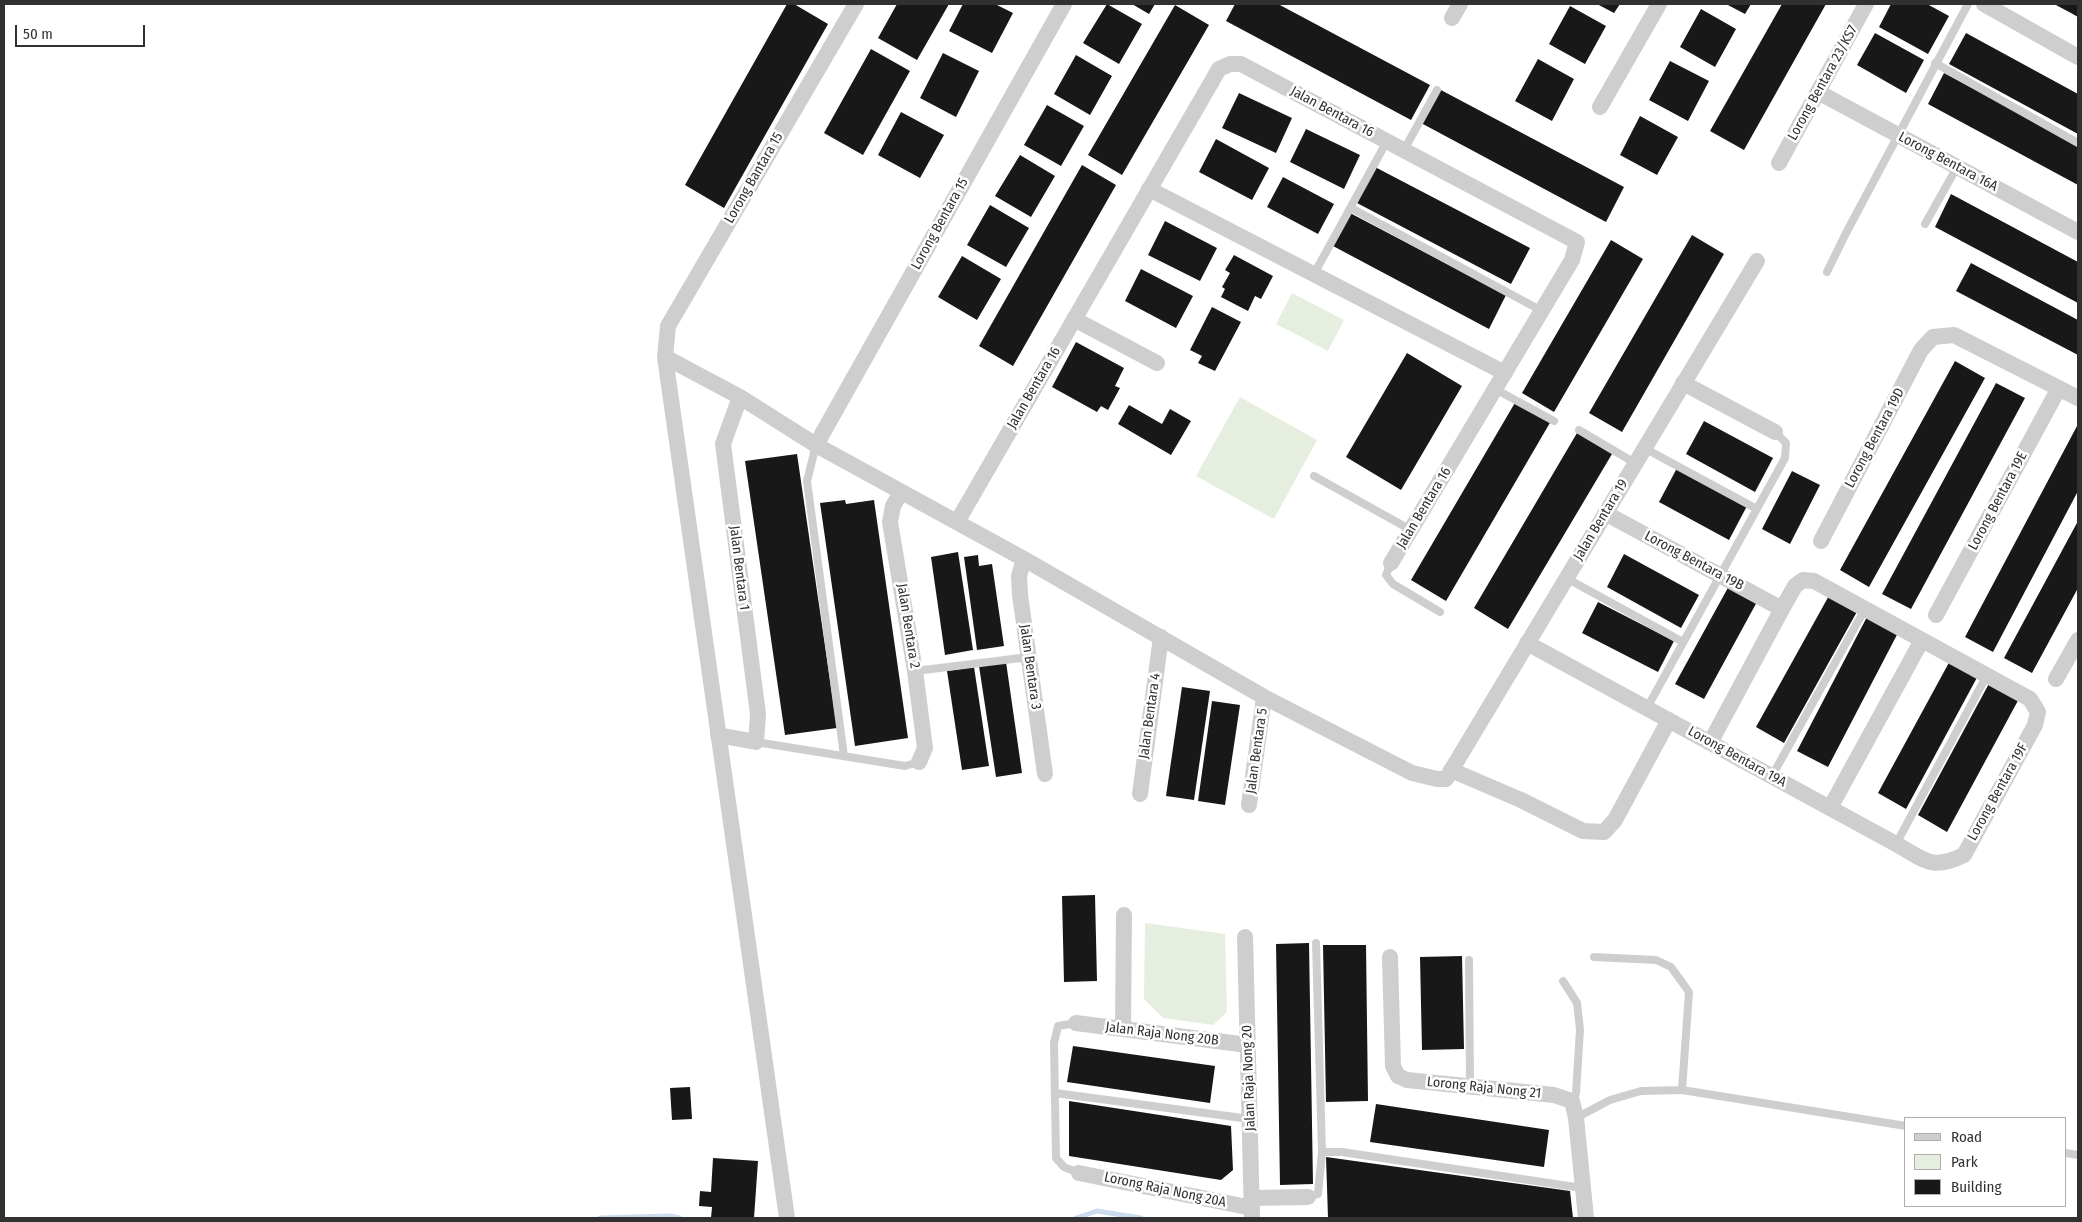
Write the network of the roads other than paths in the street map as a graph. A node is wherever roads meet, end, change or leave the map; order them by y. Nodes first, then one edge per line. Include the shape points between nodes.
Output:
1 (856, 4) edge
2 (1064, 4) edge
3 (1658, 4) edge
4 (1866, 4) edge
5 (1968, 4) edge
6 (1984, 4) edge
7 (2078, 56) edge
8 (1935, 63) junction
9 (1437, 90) dead end
10 (1818, 92) junction
11 (1600, 107) dead end
12 (1898, 135) junction
13 (1387, 141) junction
14 (2078, 143) edge
15 (1404, 150) junction
16 (1779, 163) dead end
17 (1957, 167) junction
18 (1149, 188) junction
19 (1351, 208) junction
20 (1925, 224) dead end
21 (2078, 232) edge
22 (1757, 260) dead end
23 (1827, 272) dead end
24 (1314, 274) junction
25 (1542, 311) junction
26 (1074, 319) junction
27 (665, 357) junction
28 (1157, 363) dead end
29 (1505, 373) junction
30 (1683, 383) junction
31 (2059, 388) junction
32 (1495, 390) junction
33 (740, 397) junction
34 (2078, 398) edge
35 (1554, 421) dead end
36 (1579, 430) dead end
37 (1775, 432) joint
38 (816, 445) junction
39 (1644, 448) junction
40 (1635, 464) junction
41 (1314, 476) dead end
42 (901, 492) junction
43 (1756, 509) junction
44 (1605, 513) junction
45 (957, 522) junction
46 (1411, 530) junction
47 (1821, 541) dead end
48 (1024, 559) junction
49 (1391, 563) joint
50 (1720, 576) junction
51 (1566, 578) junction
52 (1782, 609) junction
53 (1865, 609) junction
54 (1440, 612) dead end
55 (1936, 615) dead end
56 (1161, 637) junction
57 (1922, 640) junction
58 (2078, 640) edge
59 (1683, 642) junction
60 (1527, 643) junction
61 (1029, 657) junction
62 (915, 671) junction
63 (1987, 675) junction
64 (2056, 679) dead end
65 (1264, 697) junction
66 (1647, 708) junction
67 (1669, 720) junction
68 (718, 735) junction
69 (756, 742) junction
70 (1710, 743) junction
71 (844, 756) junction
72 (918, 762) joint
73 (1046, 774) dead end
74 (1448, 775) junction
75 (1772, 776) junction
76 (1140, 794) dead end
77 (1249, 805) dead end
78 (1830, 808) junction
79 (1896, 844) junction
80 (1948, 863) joint
81 (1124, 915) dead end
82 (1245, 937) dead end
83 (1316, 943) dead end
84 (1390, 957) dead end
85 (1594, 957) dead end
86 (1469, 960) dead end
87 (1563, 980) dead end
88 (1076, 1023) joint
89 (1123, 1029) junction
90 (1248, 1045) junction
91 (1470, 1086) junction
92 (1682, 1090) junction
93 (1055, 1093) junction
94 (1572, 1101) junction
95 (1576, 1118) junction
96 (1250, 1119) junction
97 (1904, 1126) edge
98 (1322, 1152) junction
99 (1078, 1173) joint
100 (1582, 1188) junction
101 (1308, 1197) joint
102 (1252, 1208) edge
103 (787, 1218) edge
104 (1586, 1218) edge

1 - 27 street, Lorong Bantara 15 via 668,326
2 - 38 street, Lorong Bentara 15
3 - 11 street
4 - 10 street, Lorong Bentara 23/KS7
5 - 8 lane
6 - 7 street
8 - 12 lane
8 - 14 lane
9 - 15 lane
10 - 12 street, Lorong Bentara 16A
10 - 16 street, Lorong Bentara 23/KS7
12 - 17 street, Lorong Bentara 16A
12 - 23 lane
13 - 15 street, Jalan Bentara 16
13 - 18 street, Jalan Bentara 16 via 1241,64 1230,64 1219,69
13 - 19 lane
15 - 25 street, Jalan Bentara 16 via 1577,242 1572,260
17 - 20 lane
17 - 21 street, Lorong Bentara 16A
18 - 24 street
18 - 26 street, Jalan Bentara 16
19 - 24 lane
19 - 25 lane
22 - 30 street, Jalan Bentara 19
24 - 29 street
25 - 29 street, Jalan Bentara 16
26 - 28 street
26 - 45 street, Jalan Bentara 16
27 - 33 street
27 - 68 street, Lorong Bantara 15
29 - 32 street, Jalan Bentara 16
30 - 37 street
30 - 39 street, Jalan Bentara 19
31 - 34 street
31 - 47 street, Lorong Bentara 19D via 1954,335 1933,337 1921,350
31 - 55 street, Lorong Bentara 19E
32 - 35 lane
32 - 46 street, Jalan Bentara 16
33 - 38 street
33 - 69 street, Jalan Bentara 1 via 724,444 758,714
36 - 40 lane
37 - 43 lane via 1786,443 1785,458
38 - 42 street
38 - 71 lane via 807,482
39 - 40 street, Jalan Bentara 19
39 - 43 lane
40 - 44 street, Jalan Bentara 19
41 - 46 lane
42 - 45 street
42 - 62 street, Jalan Bentara 2 via 893,506 890,522
43 - 50 lane
44 - 50 street, Lorong Bentara 19B
44 - 51 street, Jalan Bentara 19
45 - 48 street
46 - 49 street, Jalan Bentara 16
48 - 56 street
48 - 61 street, Jalan Bentara 3 via 1019,576 1020,596
49 - 54 lane via 1386,575 1393,584
50 - 52 street, Lorong Bentara 19B
50 - 59 lane
51 - 59 lane
51 - 60 street, Jalan Bentara 19
52 - 53 street via 1795,586 1803,580 1814,581
52 - 70 street
53 - 57 street
53 - 75 lane
56 - 65 street
56 - 76 street, Jalan Bentara 4
57 - 63 street
57 - 78 street
58 - 64 street
59 - 66 lane
60 - 66 street, Lorong Bentara 19A
60 - 74 street, Jalan Bentara 19
61 - 62 lane
61 - 73 street, Jalan Bentara 3
62 - 72 street, Jalan Bentara 2 via 925,748
63 - 79 lane
63 - 80 street, Lorong Bentara 19F via 2030,699 2038,712 1964,855
65 - 74 street via 1412,773 1437,779
65 - 77 street, Jalan Bentara 5
66 - 67 street, Lorong Bentara 19A
67 - 70 street, Lorong Bentara 19A
67 - 74 street via 1614,820 1604,832 1584,831 1521,800
68 - 69 street
68 - 103 street, Lorong Bantara 15
69 - 71 lane
70 - 75 street, Lorong Bentara 19A
71 - 72 lane via 906,766
75 - 78 street, Lorong Bentara 19A
78 - 79 street, Lorong Bentara 19A
79 - 80 street, Lorong Bentara 19A via 1933,864
81 - 89 street
82 - 90 street, Jalan Raja Nong 20
83 - 98 lane
84 - 91 street, Lorong Raja Nong 21 via 1393,1066 1398,1076 1407,1080
85 - 92 lane via 1656,960 1671,967 1689,992
86 - 91 lane
87 - 94 lane via 1577,1003 1580,1030 1576,1093
88 - 89 street, Jalan Raja Nong 20B
88 - 93 lane via 1058,1026 1054,1043
89 - 90 street, Jalan Raja Nong 20B
90 - 96 street, Jalan Raja Nong 20
91 - 94 street, Lorong Raja Nong 21 via 1554,1095
92 - 95 lane via 1641,1091 1610,1100
92 - 97 lane
93 - 96 lane
93 - 99 lane via 1056,1158 1064,1167
94 - 95 street
95 - 100 street
96 - 102 street, Jalan Raja Nong 20
98 - 100 lane via 1342,1152
98 - 101 lane via 1318,1194
99 - 102 street, Lorong Raja Nong 20A
100 - 104 street
101 - 102 street, Lorong Raja Nong 20A

